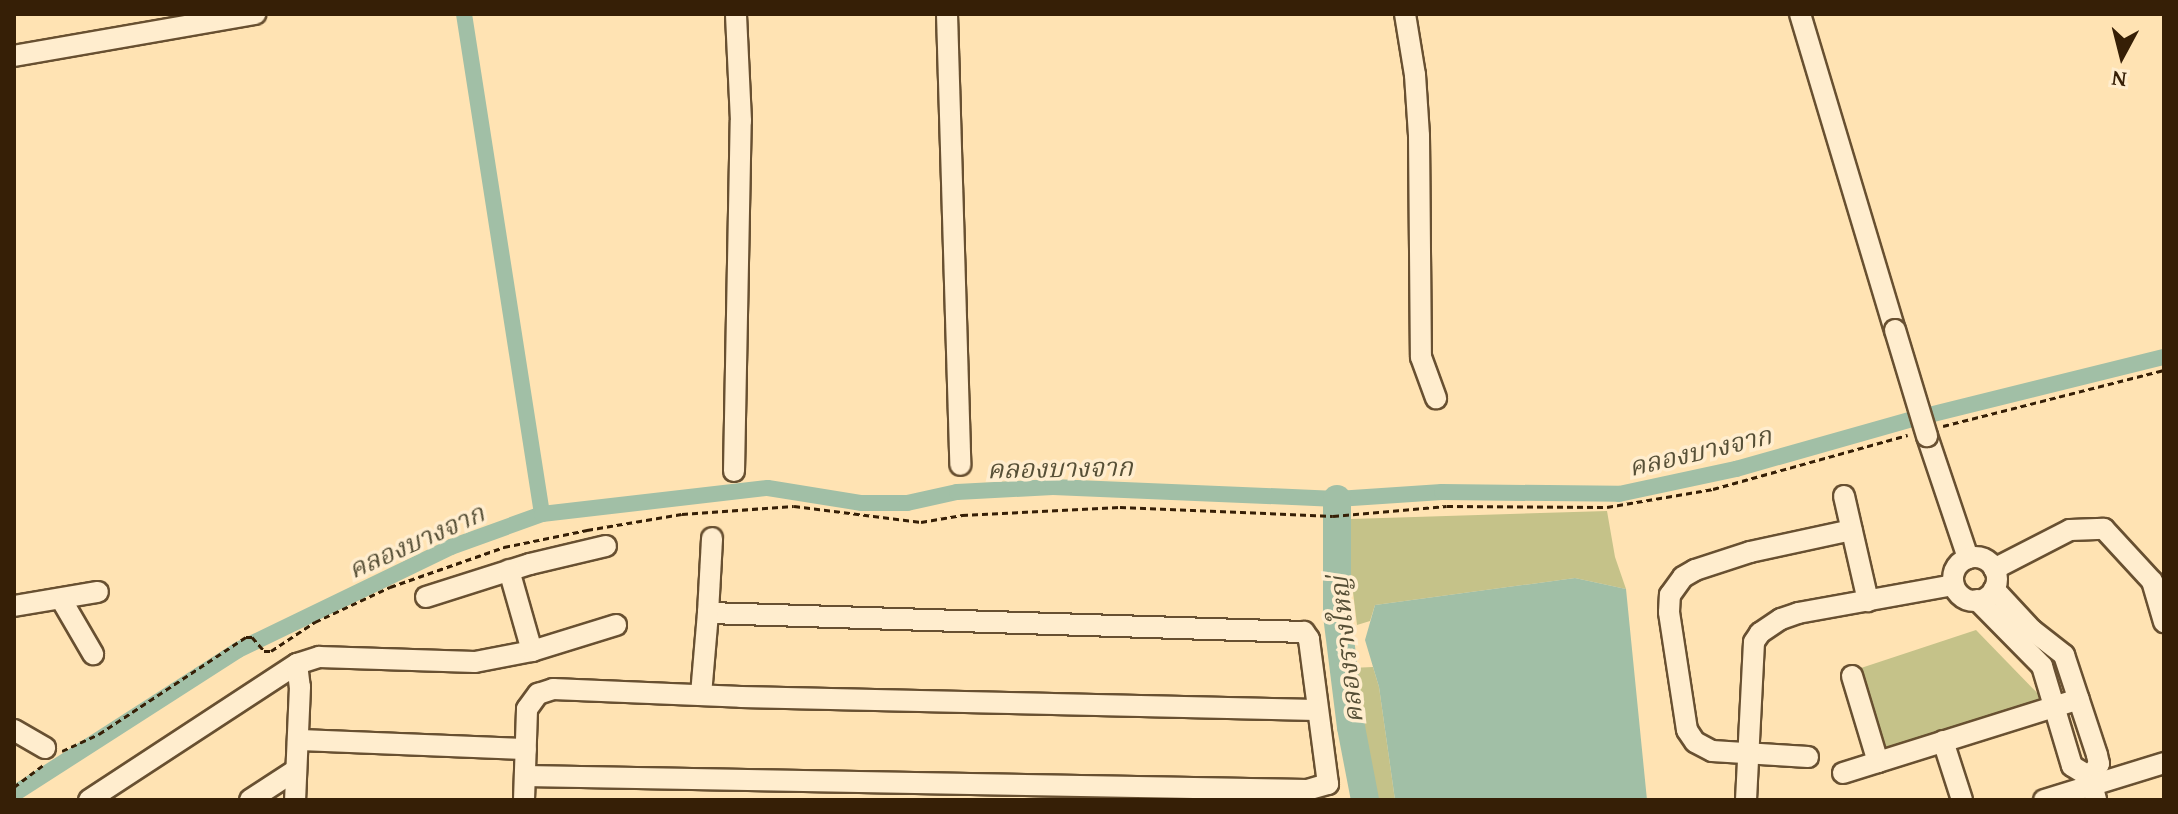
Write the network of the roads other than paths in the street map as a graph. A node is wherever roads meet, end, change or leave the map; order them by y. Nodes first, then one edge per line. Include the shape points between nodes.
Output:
1 (255, 14) edge
2 (736, 14) edge
3 (947, 14) edge
4 (1405, 14) edge
5 (1800, 14) edge
6 (186, 19) edge
7 (14, 56) edge
8 (1436, 398) dead end
9 (960, 465) dead end
10 (734, 471) dead end
11 (1844, 496) dead end
12 (1852, 530) junction
13 (712, 538) dead end
14 (606, 546) dead end
15 (1968, 558) junction
16 (509, 570) junction
17 (1953, 585) junction
18 (1989, 586) junction
19 (98, 592) dead end
20 (426, 597) dead end
21 (61, 599) junction
22 (1868, 601) junction
23 (14, 606) edge
24 (708, 613) junction
25 (2164, 622) edge
26 (616, 625) dead end
27 (532, 651) junction
28 (93, 654) dead end
29 (297, 664) junction
30 (1852, 676) dead end
31 (701, 694) junction
32 (2079, 699) junction
33 (2054, 705) junction
34 (1316, 710) junction
35 (14, 730) edge
36 (298, 740) junction
37 (1943, 741) junction
38 (526, 749) junction
39 (1747, 752) junction
40 (50, 754) road end
41 (1808, 757) dead end
42 (1878, 762) junction
43 (2164, 763) edge
44 (296, 770) junction
45 (1843, 773) dead end
46 (525, 776) junction
47 (2092, 788) edge
48 (89, 800) edge
49 (250, 800) edge
50 (295, 800) edge
51 (524, 800) edge
52 (1746, 800) edge
53 (1962, 800) edge
54 (2044, 800) edge

1 - 6 street
2 - 10 street via 741,121
3 - 9 street
4 - 8 street via 1419,136 1421,357
5 - 15 street, bridge via 1924,433
6 - 7 street
11 - 12 street
12 - 22 street
12 - 39 street via 1695,570 1670,595 1687,730 1695,742 1712,751
13 - 24 street
14 - 16 street
15 - 17 street via 1954,570
15 - 18 street via 1985,559
16 - 20 street
16 - 27 street
17 - 18 street via 1963,597
17 - 22 street
18 - 25 street via 2070,530 2104,529 2152,581
18 - 32 street via 2064,655
18 - 33 street via 2042,666
19 - 21 street
21 - 23 street
21 - 28 street
22 - 39 street via 1798,613 1760,633 1754,642
24 - 31 street
24 - 34 street via 1304,632
26 - 27 street
27 - 29 street via 475,662 319,657
29 - 36 street
29 - 48 street
30 - 42 street
31 - 34 street
31 - 38 street via 544,691 527,709
32 - 33 street
32 - 47 street via 2099,764
33 - 37 street
33 - 47 street via 2072,766
34 - 46 street via 1329,778 1317,790
35 - 40 street
36 - 38 street
36 - 44 street
37 - 42 street
37 - 53 street
38 - 46 street
39 - 41 street
39 - 52 street
42 - 45 street
43 - 47 street
44 - 49 street
44 - 50 street
46 - 51 street
47 - 54 street

